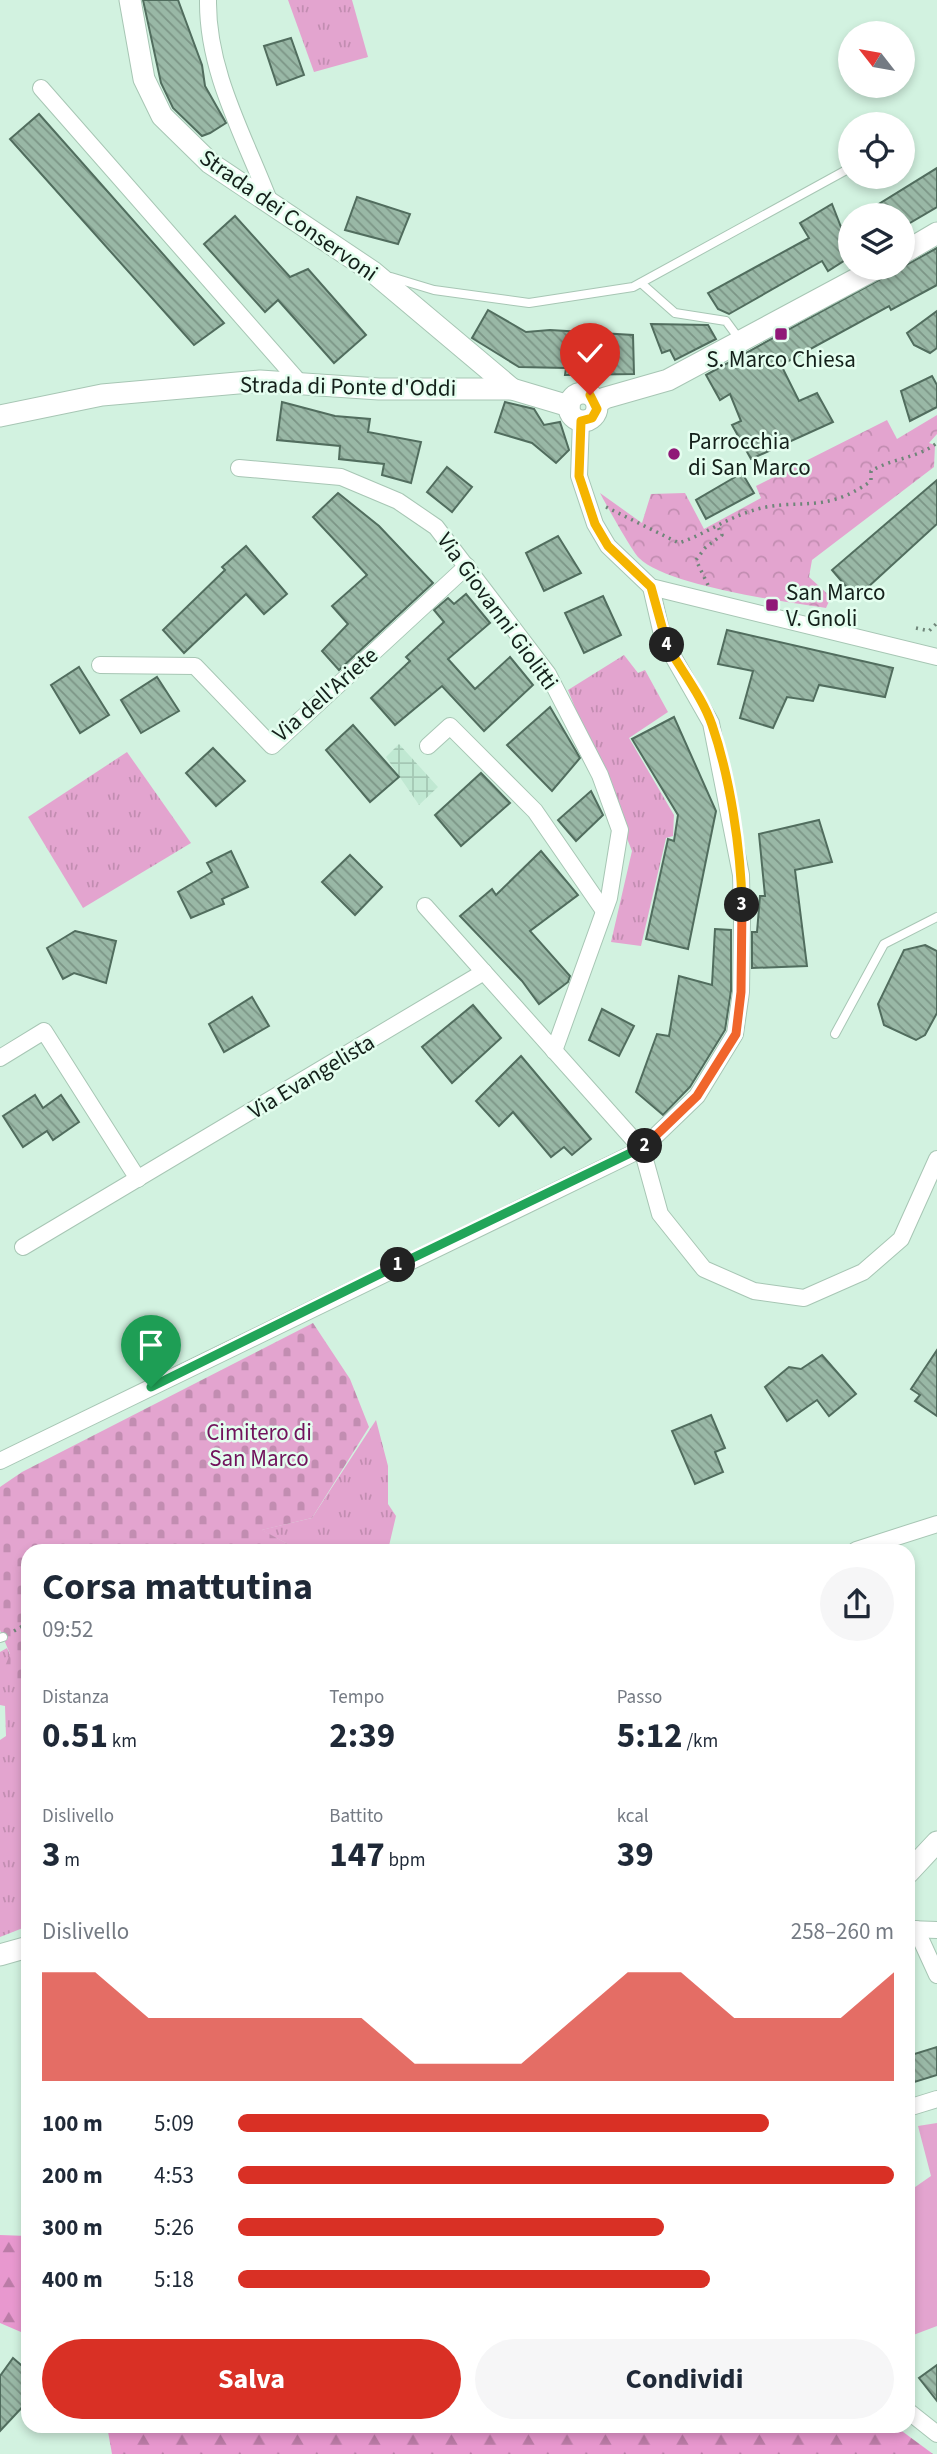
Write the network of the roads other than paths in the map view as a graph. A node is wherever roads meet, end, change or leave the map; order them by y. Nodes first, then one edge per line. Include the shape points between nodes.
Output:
1 (130, 0) edge
2 (208, 0) edge
3 (41, 88) dead end
4 (838, 175) edge
5 (270, 204) junction
6 (937, 233) edge
7 (915, 246) edge
8 (373, 272) junction
9 (855, 280) edge
10 (640, 283) junction
11 (742, 342) junction
12 (300, 383) junction
13 (512, 389) junction
14 (575, 413) junction
15 (0, 416) edge
16 (239, 468) dead end
17 (467, 566) junction
18 (651, 587) junction
19 (937, 657) edge
20 (100, 666) dead end
21 (428, 746) dead end
22 (425, 906) dead end
23 (604, 911) junction
24 (937, 918) edge
25 (484, 972) junction
26 (835, 1034) dead end
27 (554, 1051) junction
28 (0, 1058) edge
29 (642, 1149) junction
30 (937, 1159) edge
31 (138, 1179) junction
32 (23, 1247) dead end
33 (0, 1461) edge
34 (937, 1524) edge
35 (875, 1544) edge
36 (937, 1842) edge
37 (915, 1866) edge
38 (915, 1929) edge
39 (937, 1930) edge
40 (915, 1935) edge
41 (21, 1949) edge
42 (0, 1955) edge
43 (937, 1975) edge
44 (937, 2099) edge
45 (915, 2106) edge
46 (915, 2417) edge
47 (937, 2434) edge

1 - 5 street, Strada dei Conservoni via 144,79 162,116 209,163
2 - 5 street via 208,30 218,72
3 - 12 street
4 - 10 lane
5 - 8 street, Strada dei Conservoni
6 - 7 street
8 - 10 lane via 434,290 529,303
8 - 13 street, Strada dei Conservoni
9 - 11 street, Strada di Ponte d'Oddi
10 - 11 lane via 675,313 726,321
11 - 14 street, Strada di Ponte d'Oddi via 668,380 597,403 590,395 579,394
12 - 13 street, Strada di Ponte d'Oddi via 379,389
12 - 15 street, Strada di Ponte d'Oddi via 260,381 102,395
13 - 14 street, Strada di Ponte d'Oddi
14 - 18 street via 579,476 595,524 608,546
16 - 17 street, Via Giovanni Giolitti via 341,477 398,501 436,527
17 - 20 street, Via dell'Ariete via 272,746 195,666
17 - 23 street, Via Giovanni Giolitti via 548,674 600,775 620,830
18 - 19 street
18 - 29 street via 663,639 712,723 741,875 743,921 736,1034 697,1096
21 - 23 street via 450,726 535,811
22 - 25 street
23 - 27 street, Via Giovanni Giolitti
24 - 26 lane via 884,944
25 - 27 street
25 - 31 street, Via Evangelista
27 - 29 street
28 - 31 street via 44,1031
29 - 30 street via 660,1214 704,1269 754,1291 804,1298 863,1272 901,1239
29 - 33 street
31 - 32 street, Via Evangelista
34 - 35 street
36 - 37 street
38 - 39 street
40 - 43 street
41 - 42 street
44 - 45 street
46 - 47 street

